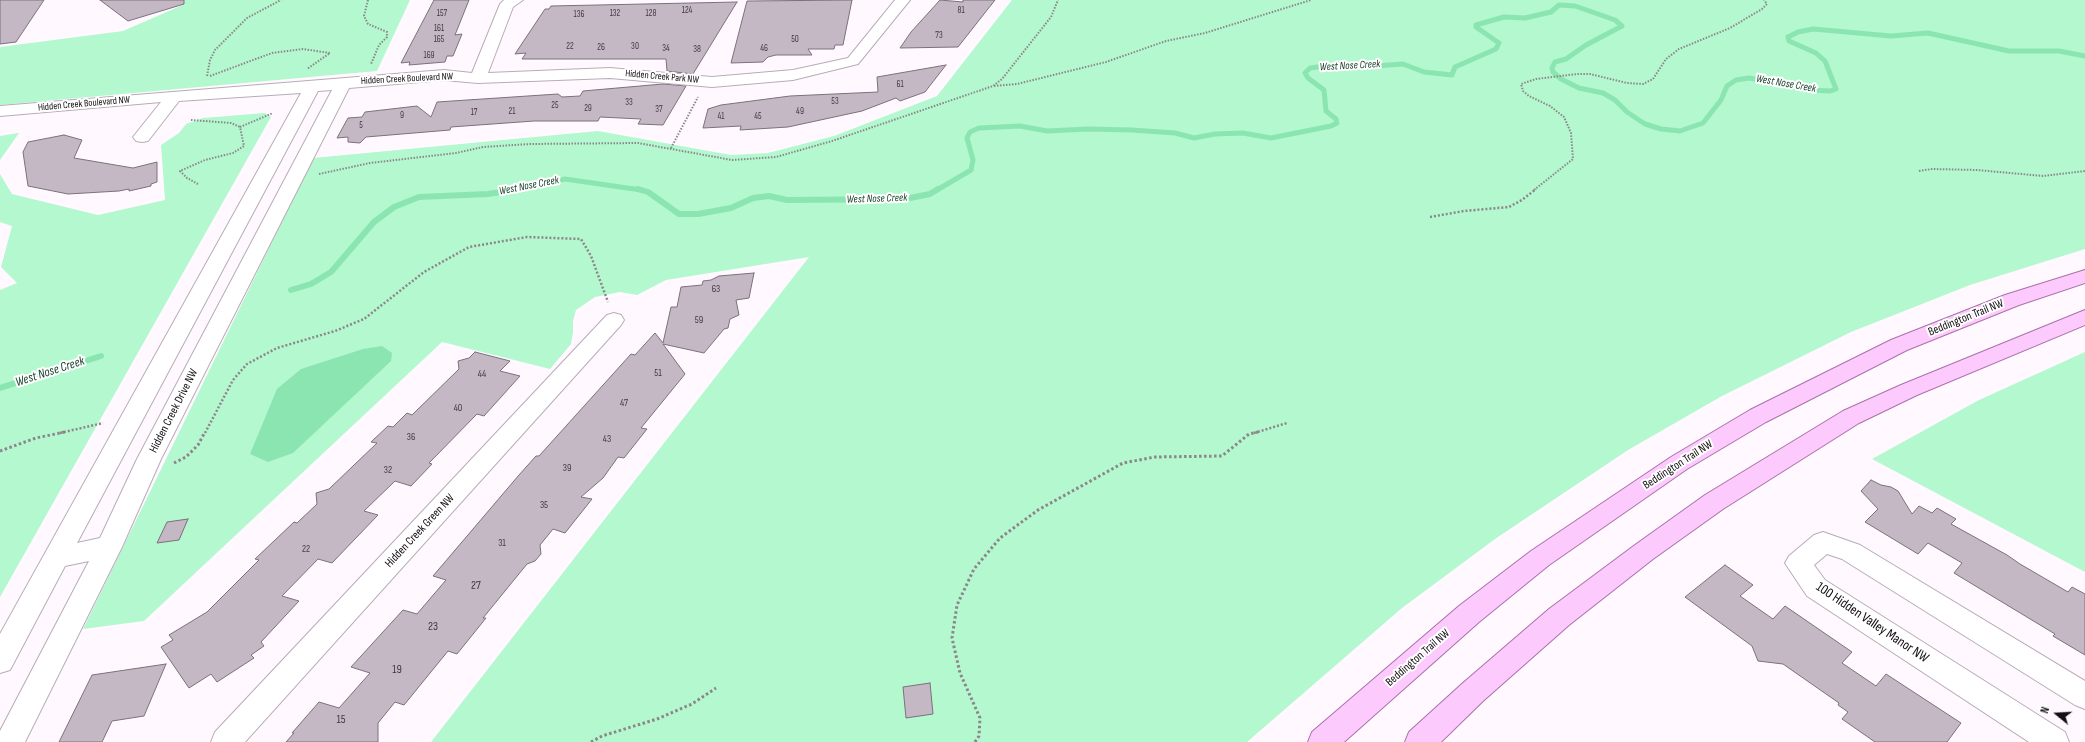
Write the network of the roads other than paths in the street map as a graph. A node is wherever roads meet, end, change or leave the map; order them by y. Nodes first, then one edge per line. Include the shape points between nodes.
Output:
1 (516, 0) edge
2 (904, 0) edge
3 (478, 78) junction
4 (339, 89) junction
5 (310, 92) junction
6 (169, 102) junction
7 (0, 111) edge
8 (0, 123) edge
9 (142, 137) dead end
10 (2085, 276) edge
11 (2085, 317) edge
12 (614, 320) road end
13 (109, 547) junction
14 (57, 557) junction
15 (0, 661) edge
16 (2085, 696) edge
17 (10, 742) edge
18 (226, 742) edge
19 (1323, 742) edge
20 (1420, 742) edge
21 (2054, 742) edge

1 - 3 street via 507,4
2 - 3 street, Hidden Creek Park NW via 854,61 792,75 712,82 610,73
3 - 4 street, Hidden Creek Boulevard NW via 435,87
4 - 5 street, Hidden Creek Boulevard NW
4 - 13 street, Hidden Creek Drive NW via 149,459
5 - 6 street, Hidden Creek Boulevard NW
5 - 14 street
6 - 7 street, Hidden Creek Boulevard NW
6 - 8 street, Hidden Creek Boulevard NW
6 - 9 street
10 - 19 main road, Beddington Trail NW via 2012,300 1899,345 1771,409 1679,463 1534,563 1469,614
11 - 20 main road via 1909,390 1851,417 1714,502 1559,617
12 - 18 street, Hidden Creek Green NW
13 - 14 street
13 - 17 street, Hidden Creek Drive NW
14 - 15 street
16 - 21 street, 100 Hidden Valley Manor NW via 1851,552 1823,542 1798,563 1816,588

